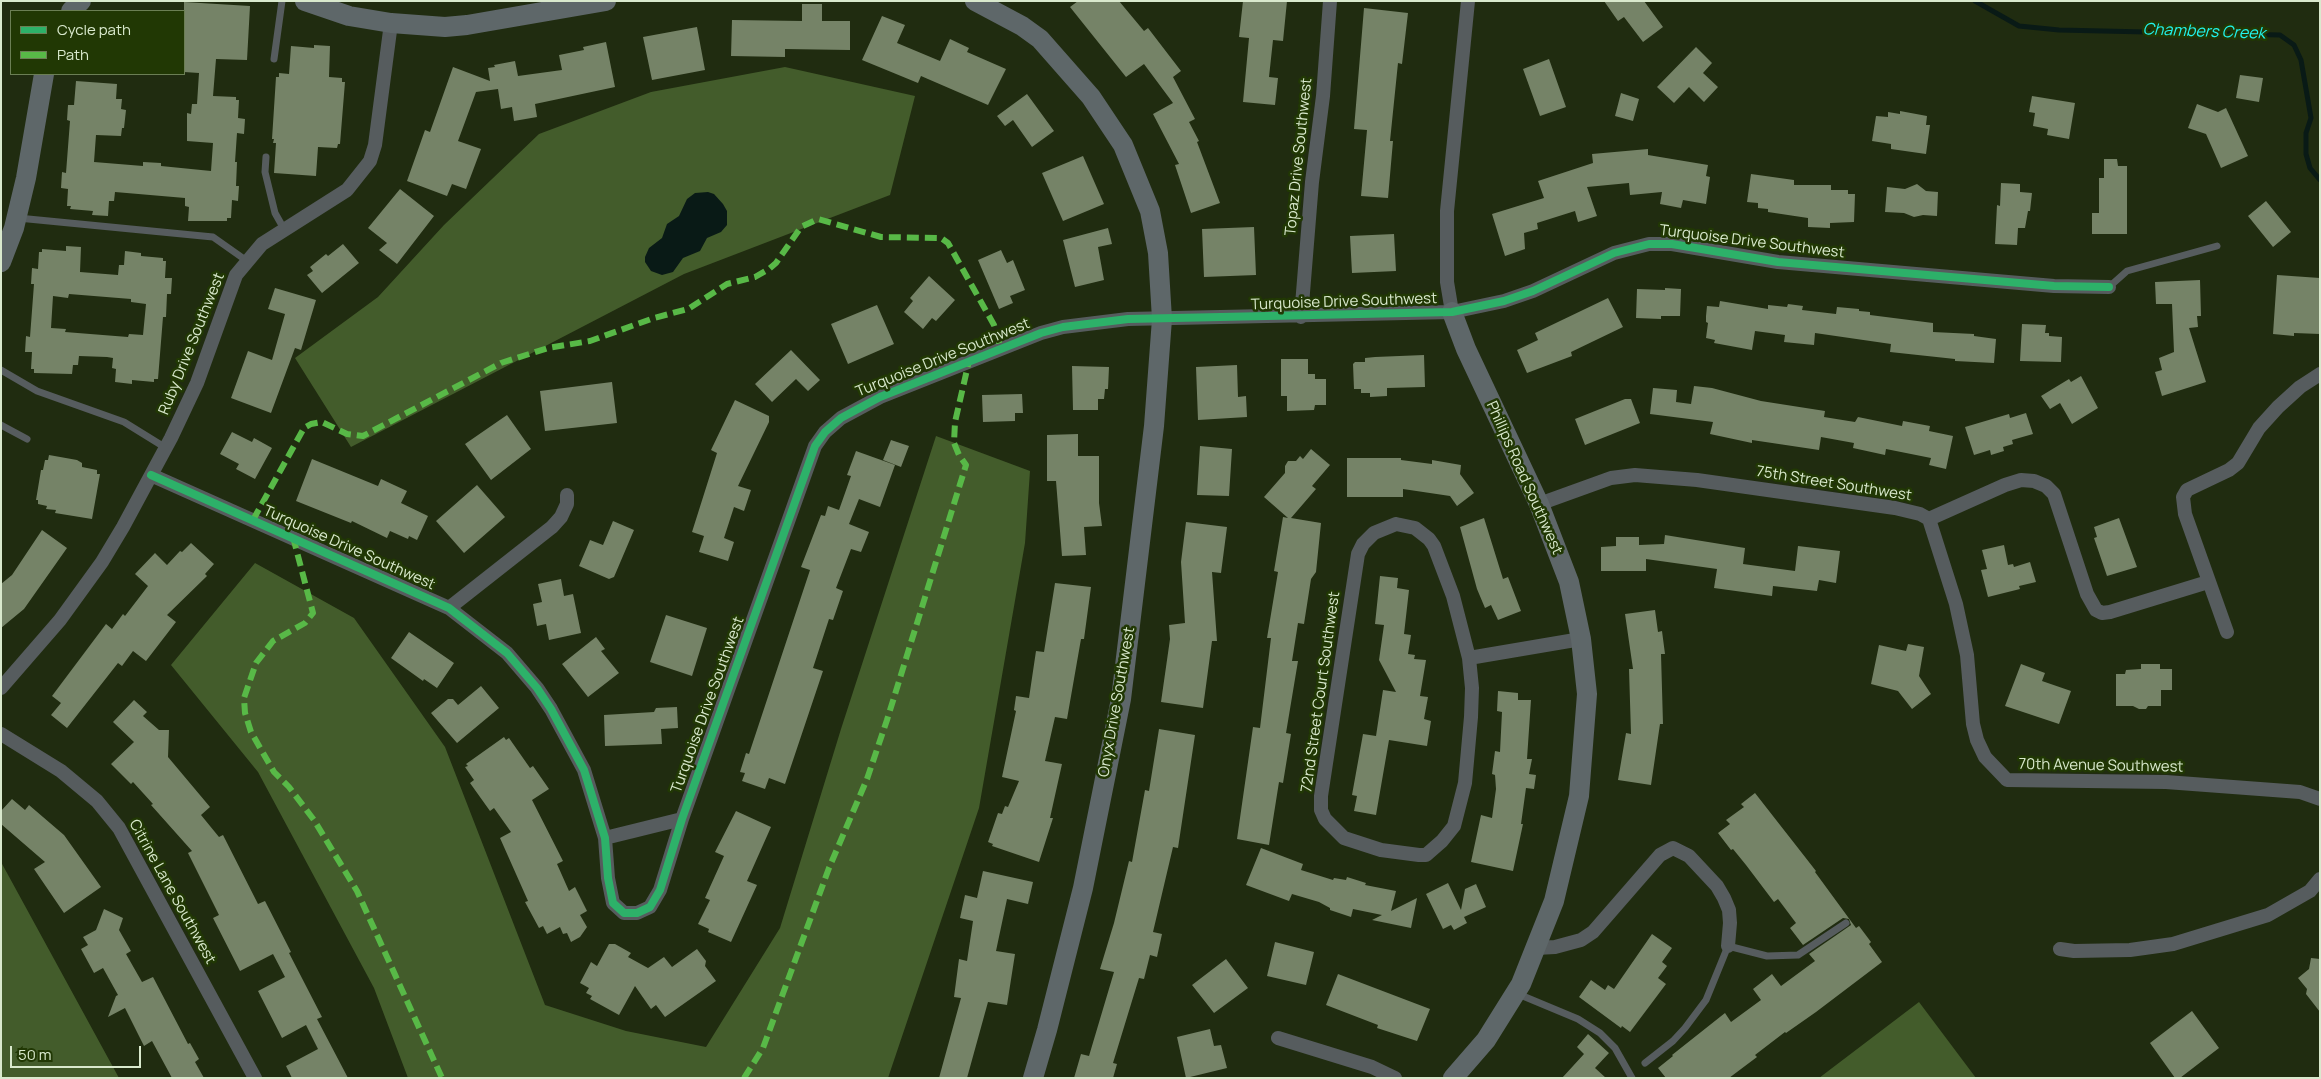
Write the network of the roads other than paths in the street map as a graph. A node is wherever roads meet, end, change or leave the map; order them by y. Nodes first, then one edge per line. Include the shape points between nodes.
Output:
1 (282, 1) edge
2 (305, 1) edge
3 (606, 1) edge
4 (975, 1) edge
5 (1330, 1) edge
6 (1468, 1) edge
7 (391, 23) junction
8 (274, 60) dead end
9 (44, 75) edge
10 (266, 157) dead end
11 (16, 217) junction
12 (284, 229) junction
13 (2217, 246) dead end
14 (247, 261) junction
15 (1, 262) edge
16 (2109, 286) joint
17 (1452, 312) junction
18 (1301, 317) junction
19 (1162, 319) junction
20 (1, 370) edge
21 (2320, 374) edge
22 (1, 425) edge
23 (27, 439) dead end
24 (166, 448) junction
25 (151, 475) junction
26 (567, 495) dead end
27 (1539, 504) junction
28 (1929, 519) junction
29 (2208, 582) junction
30 (449, 608) junction
31 (2227, 632) dead end
32 (1581, 639) junction
33 (1469, 658) junction
34 (1, 688) edge
35 (1, 734) edge
36 (2320, 799) edge
37 (682, 819) junction
38 (605, 838) junction
39 (2320, 879) edge
40 (1846, 923) dead end
41 (1728, 946) junction
42 (1536, 948) junction
43 (2060, 949) dead end
44 (1516, 992) junction
45 (1278, 1038) dead end
46 (1645, 1063) dead end
47 (255, 1078) edge
48 (1032, 1078) edge
49 (1395, 1078) edge
50 (1453, 1078) edge
51 (1632, 1078) edge

1 - 8 lane
2 - 7 street via 349,16
3 - 7 street via 467,26
4 - 19 street, Onyx Drive Southwest via 1022,26 1040,40 1091,97 1124,145 1150,211 1158,253
5 - 18 street, Topaz Drive Southwest
6 - 17 street, Phillips Road Southwest via 1446,211 1447,282
7 - 12 street, Ruby Drive Southwest via 375,145 370,161 347,190
9 - 11 street
10 - 12 lane via 265,172 275,213
11 - 14 lane via 213,238
11 - 15 street
12 - 14 street, Ruby Drive Southwest via 262,244
13 - 16 lane via 2127,271
14 - 24 street, Ruby Drive Southwest via 236,275 197,383
16 - 17 street, Turquoise Drive Southwest via 2054,286 1778,262 1672,244 1649,244 1614,253 1533,291
17 - 18 street, Turquoise Drive Southwest
17 - 27 street, Phillips Road Southwest via 1466,349
18 - 19 street, Turquoise Drive Southwest
19 - 37 street, Turquoise Drive Southwest via 1101,321 1041,333 880,397 842,418 826,432 815,446
19 - 48 street, Onyx Drive Southwest via 1149,473 1121,699 1082,888
20 - 24 lane via 37,391 124,422
21 - 29 street via 2271,414 2238,463 2187,490 2183,497 2185,514
22 - 23 lane
24 - 25 street, Ruby Drive Southwest
25 - 30 street, Turquoise Drive Southwest
25 - 34 street, Ruby Drive Southwest via 123,527 81,592
26 - 30 street via 562,517 552,527
27 - 28 street, 75th Street Southwest via 1611,478 1635,475 1697,480 1895,508
27 - 32 street, Phillips Road Southwest via 1569,582
28 - 29 street via 2004,485 2021,480 2034,481 2054,494 2087,594 2096,610 2110,612
28 - 36 street, 70th Avenue Southwest via 1967,655 1977,740 1993,768 2007,780 2166,782 2300,792
29 - 31 street
30 - 38 street, Turquoise Drive Southwest via 507,653 552,709 584,770
32 - 33 street
32 - 42 street, Phillips Road Southwest via 1587,694 1579,796 1554,901
33 - 33 street, 72nd Street Court Southwest via 1452,596 1429,538 1407,525 1390,525 1374,533 1358,554 1321,796 1325,819 1344,838 1381,850 1419,855 1426,854 1442,841 1454,826 1465,782 1472,717
35 - 47 street, Citrine Lane Southwest via 60,770 97,801 119,828
37 - 38 street
37 - 38 street, Turquoise Drive Southwest via 660,890 650,907 637,913 624,913 614,904
39 - 43 street via 2310,891 2268,915 2173,944 2130,950
40 - 41 lane via 1798,955 1766,956
41 - 42 street via 1729,910 1724,898 1690,856 1674,848 1660,855 1593,932 1581,940 1555,948
41 - 46 lane via 1706,1000 1673,1041
42 - 44 street, Phillips Road Southwest
44 - 50 street, Phillips Road Southwest via 1486,1040
44 - 51 lane via 1578,1018 1600,1033 1615,1048
45 - 49 street via 1372,1066

